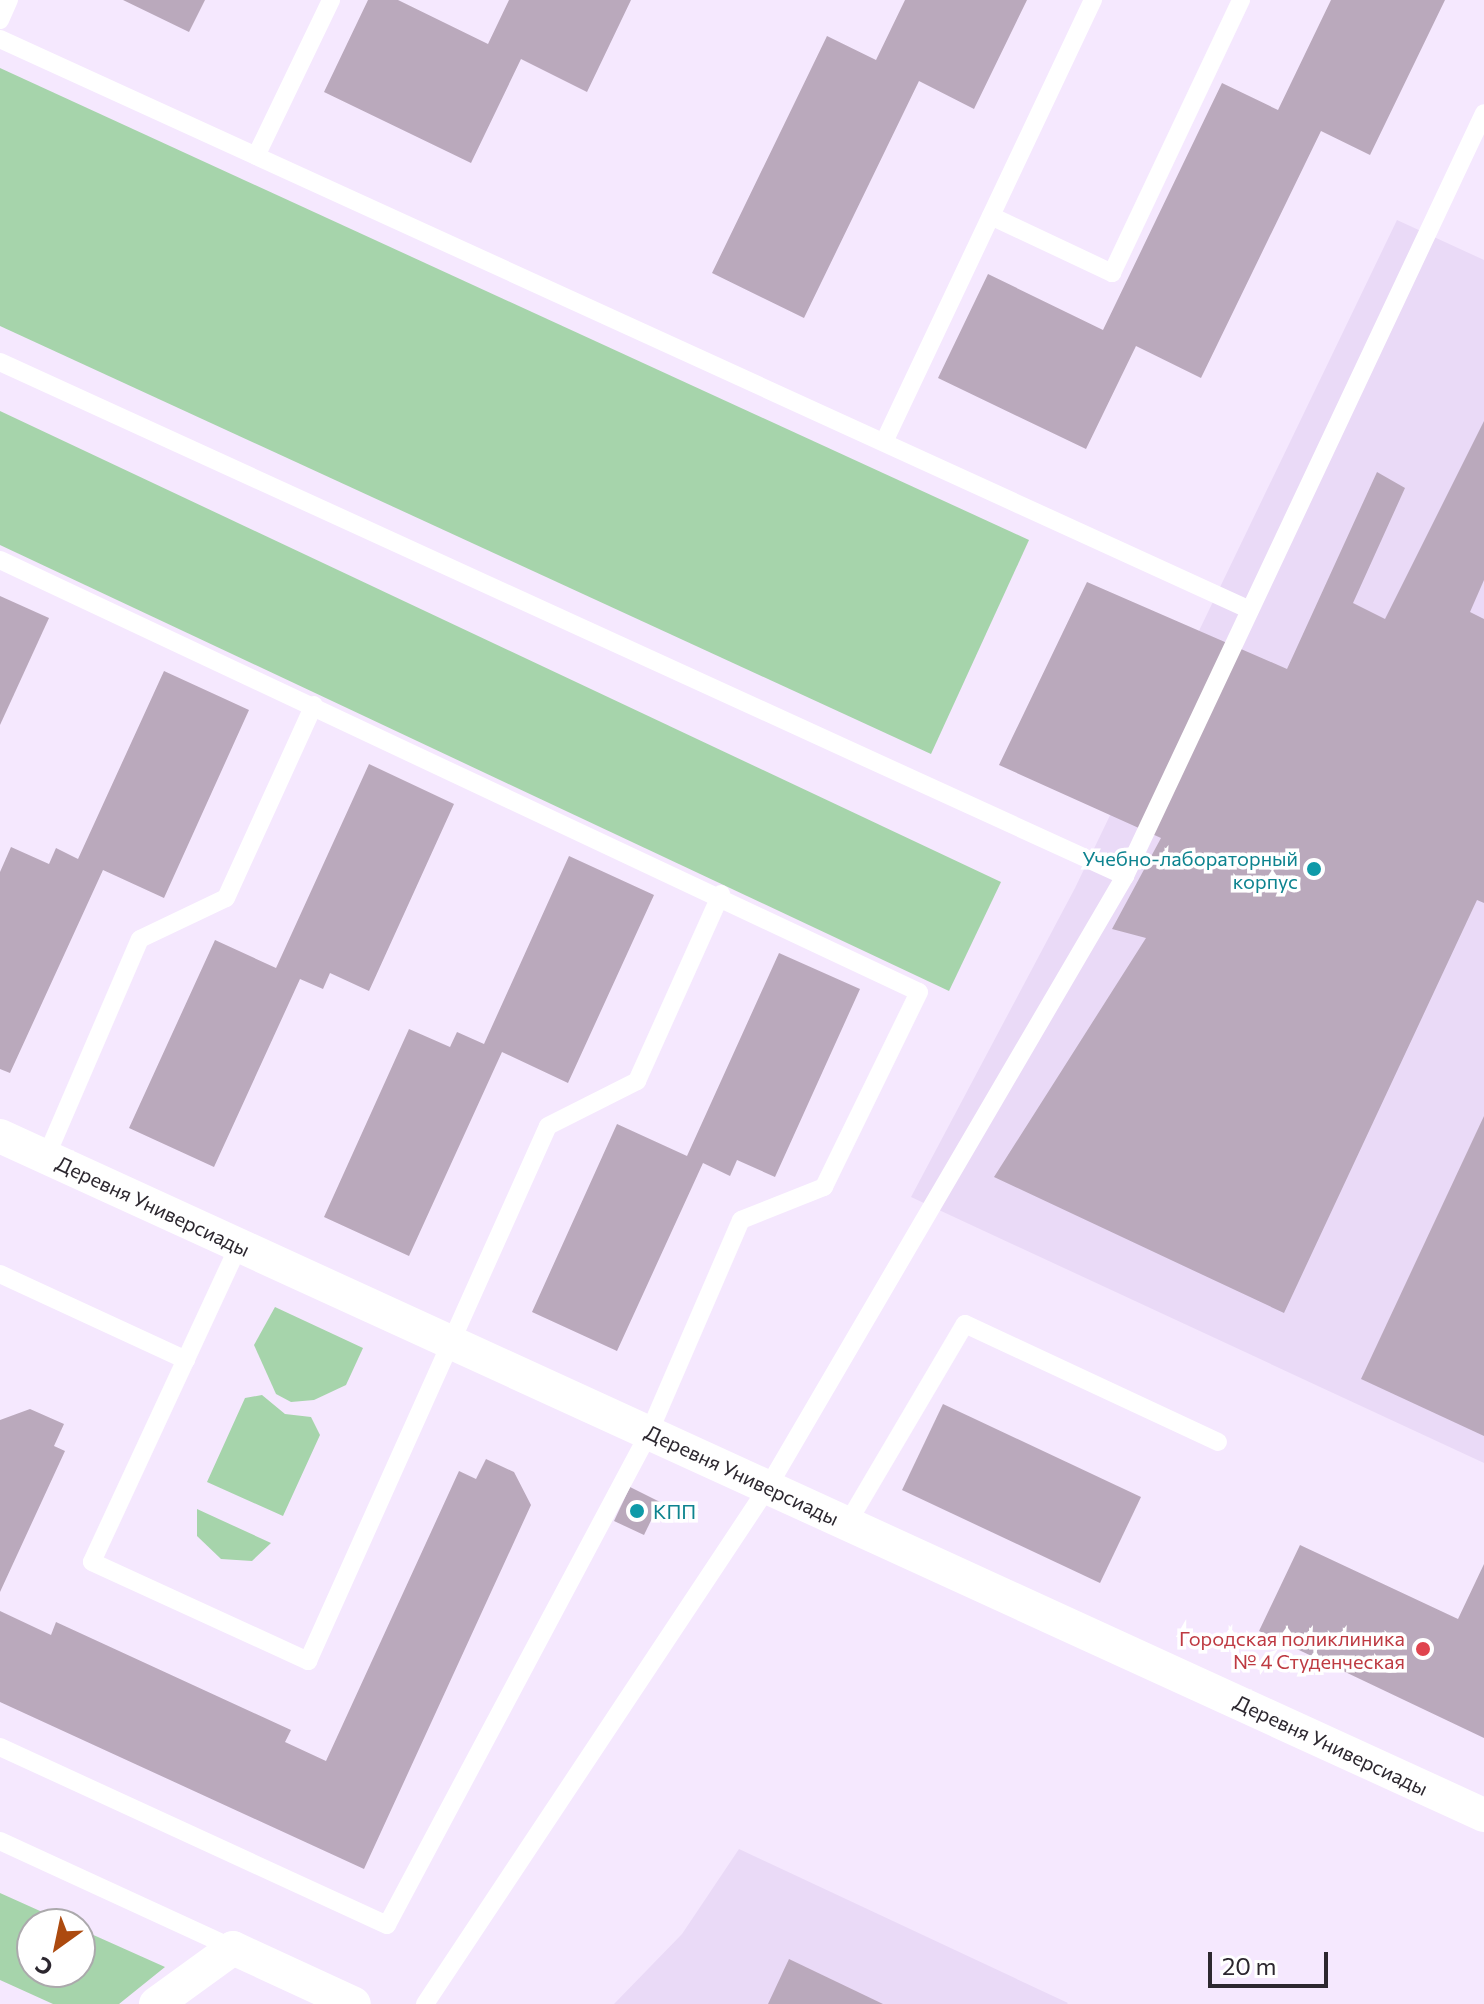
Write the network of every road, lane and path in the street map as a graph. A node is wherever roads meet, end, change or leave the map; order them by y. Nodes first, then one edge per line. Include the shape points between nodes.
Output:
1 (9, 0) edge
2 (331, 0) edge
3 (1093, 0) edge
4 (1241, 0) edge
5 (0, 20) edge
6 (0, 39) edge
7 (1484, 113) edge
8 (256, 156) junction
9 (991, 216) junction
10 (0, 362) edge
11 (884, 442) junction
12 (0, 560) edge
13 (1250, 610) junction
14 (314, 705) junction
15 (1125, 876) junction
16 (721, 894) junction
17 (0, 1136) edge
18 (46, 1157) junction
19 (239, 1245) junction
20 (0, 1274) edge
21 (455, 1344) junction
22 (186, 1360) junction
23 (649, 1433) junction
24 (1218, 1442) dead end
25 (768, 1487) junction
26 (847, 1524) junction
27 (0, 1747) edge
28 (1484, 1815) edge
29 (0, 1841) edge
30 (233, 1948) junction
31 (156, 2004) edge
32 (354, 2004) edge
33 (425, 2004) edge

1 - 5 lane
2 - 8 lane
3 - 9 lane
4 - 9 lane via 1112,273
6 - 8 lane
7 - 13 lane
8 - 11 lane
9 - 11 lane
10 - 15 lane
11 - 13 lane
12 - 14 lane
13 - 15 lane
14 - 16 lane
14 - 18 lane via 226,898 140,939
15 - 25 lane
16 - 21 lane via 637,1081 548,1126
16 - 23 lane via 919,992 824,1187 741,1220
17 - 18 street, Деревня Универсиады
18 - 19 street, Деревня Универсиады
19 - 21 street, Деревня Универсиады
19 - 22 lane
20 - 22 lane
21 - 22 lane via 308,1661 92,1562
21 - 23 street, Деревня Универсиады
23 - 25 street, Деревня Универсиады
23 - 27 lane via 387,1925
24 - 26 lane via 965,1324
25 - 26 street, Деревня Универсиады
25 - 33 lane
26 - 28 street, Деревня Универсиады
29 - 30 lane
30 - 31 street
30 - 32 street

